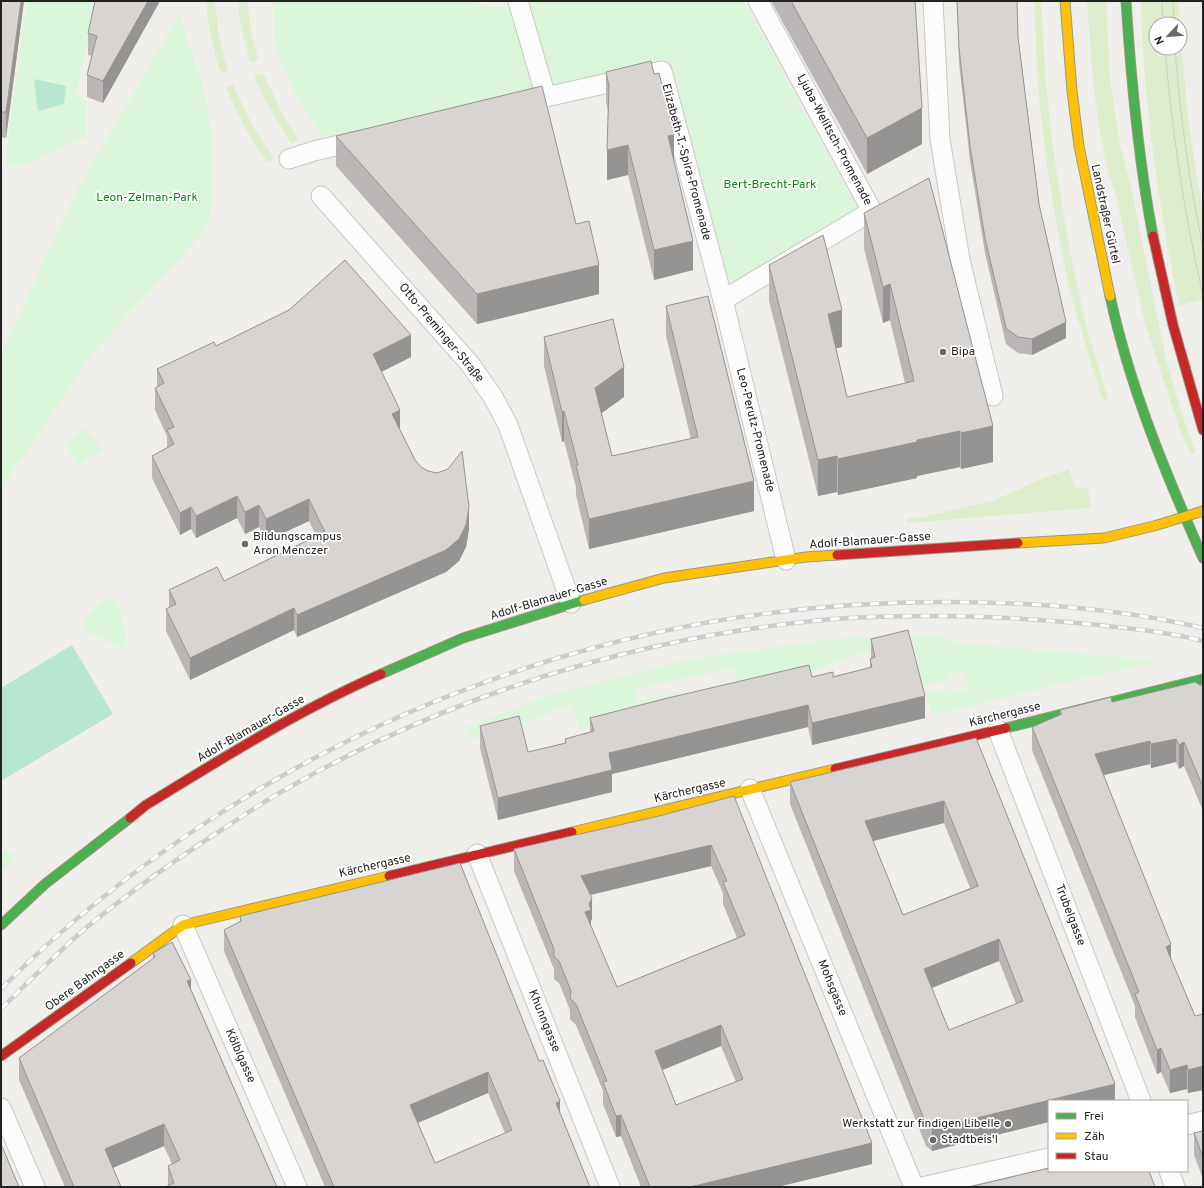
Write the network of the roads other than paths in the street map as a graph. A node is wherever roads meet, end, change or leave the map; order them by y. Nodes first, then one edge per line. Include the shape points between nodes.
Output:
1 (518, 1) edge
2 (758, 1) edge
3 (933, 1) edge
4 (1065, 1) edge
5 (1126, 1) edge
6 (546, 97) junction
7 (500, 108) edge
8 (376, 137) edge
9 (289, 160) dead end
10 (321, 196) dead end
11 (723, 300) junction
12 (993, 396) dead end
13 (1203, 430) edge
14 (1203, 511) edge
15 (1184, 518) junction
16 (1203, 558) edge
17 (786, 560) junction
18 (571, 603) junction
19 (1203, 679) edge
20 (998, 730) junction
21 (750, 789) junction
22 (477, 854) junction
23 (1, 925) edge
24 (183, 925) junction
25 (1, 1056) edge
26 (1141, 1100) edge
27 (1, 1108) edge
28 (1203, 1121) edge
29 (1188, 1125) edge
30 (1048, 1158) edge
31 (1168, 1172) edge
32 (35, 1187) edge
33 (297, 1187) edge
34 (610, 1187) edge
35 (914, 1187) edge
36 (922, 1187) edge
37 (1175, 1187) edge

1 - 6 street
2 - 11 street, Ljuba-Welitsch-Promenade via 872,211
3 - 12 street via 940,139 960,260
4 - 15 street, Landstraßer Gürtel via 1079,146 1113,310 1128,368
5 - 13 street via 1136,132 1150,223 1174,329
6 - 7 street, Elizabeth-T.-Spira-Promenade
6 - 11 street, Elizabeth-T.-Spira-Promenade via 662,71
8 - 9 street via 314,151
10 - 18 street, Otto-Preminger-Straße via 470,364 493,397 508,425
11 - 17 street, Leo-Perutz-Promenade
14 - 15 street, Adolf-Blamauer-Gasse
15 - 16 street, Landstraßer Gürtel
15 - 17 street, Adolf-Blamauer-Gasse via 1104,538
17 - 18 street, Adolf-Blamauer-Gasse via 664,578
18 - 23 street, Adolf-Blamauer-Gasse via 463,638 354,686 267,731 146,805 45,884
19 - 20 street, Kärchergasse
20 - 21 street, Kärchergasse
20 - 26 street, Trubelgasse
21 - 22 street, Kärchergasse
21 - 35 street, Mohsgasse
22 - 24 street, Kärchergasse
22 - 34 street, Khunngasse
24 - 25 street, Obere Bahngasse
24 - 33 street, Kölblgasse
27 - 32 street
28 - 29 street
30 - 36 street
31 - 37 street

